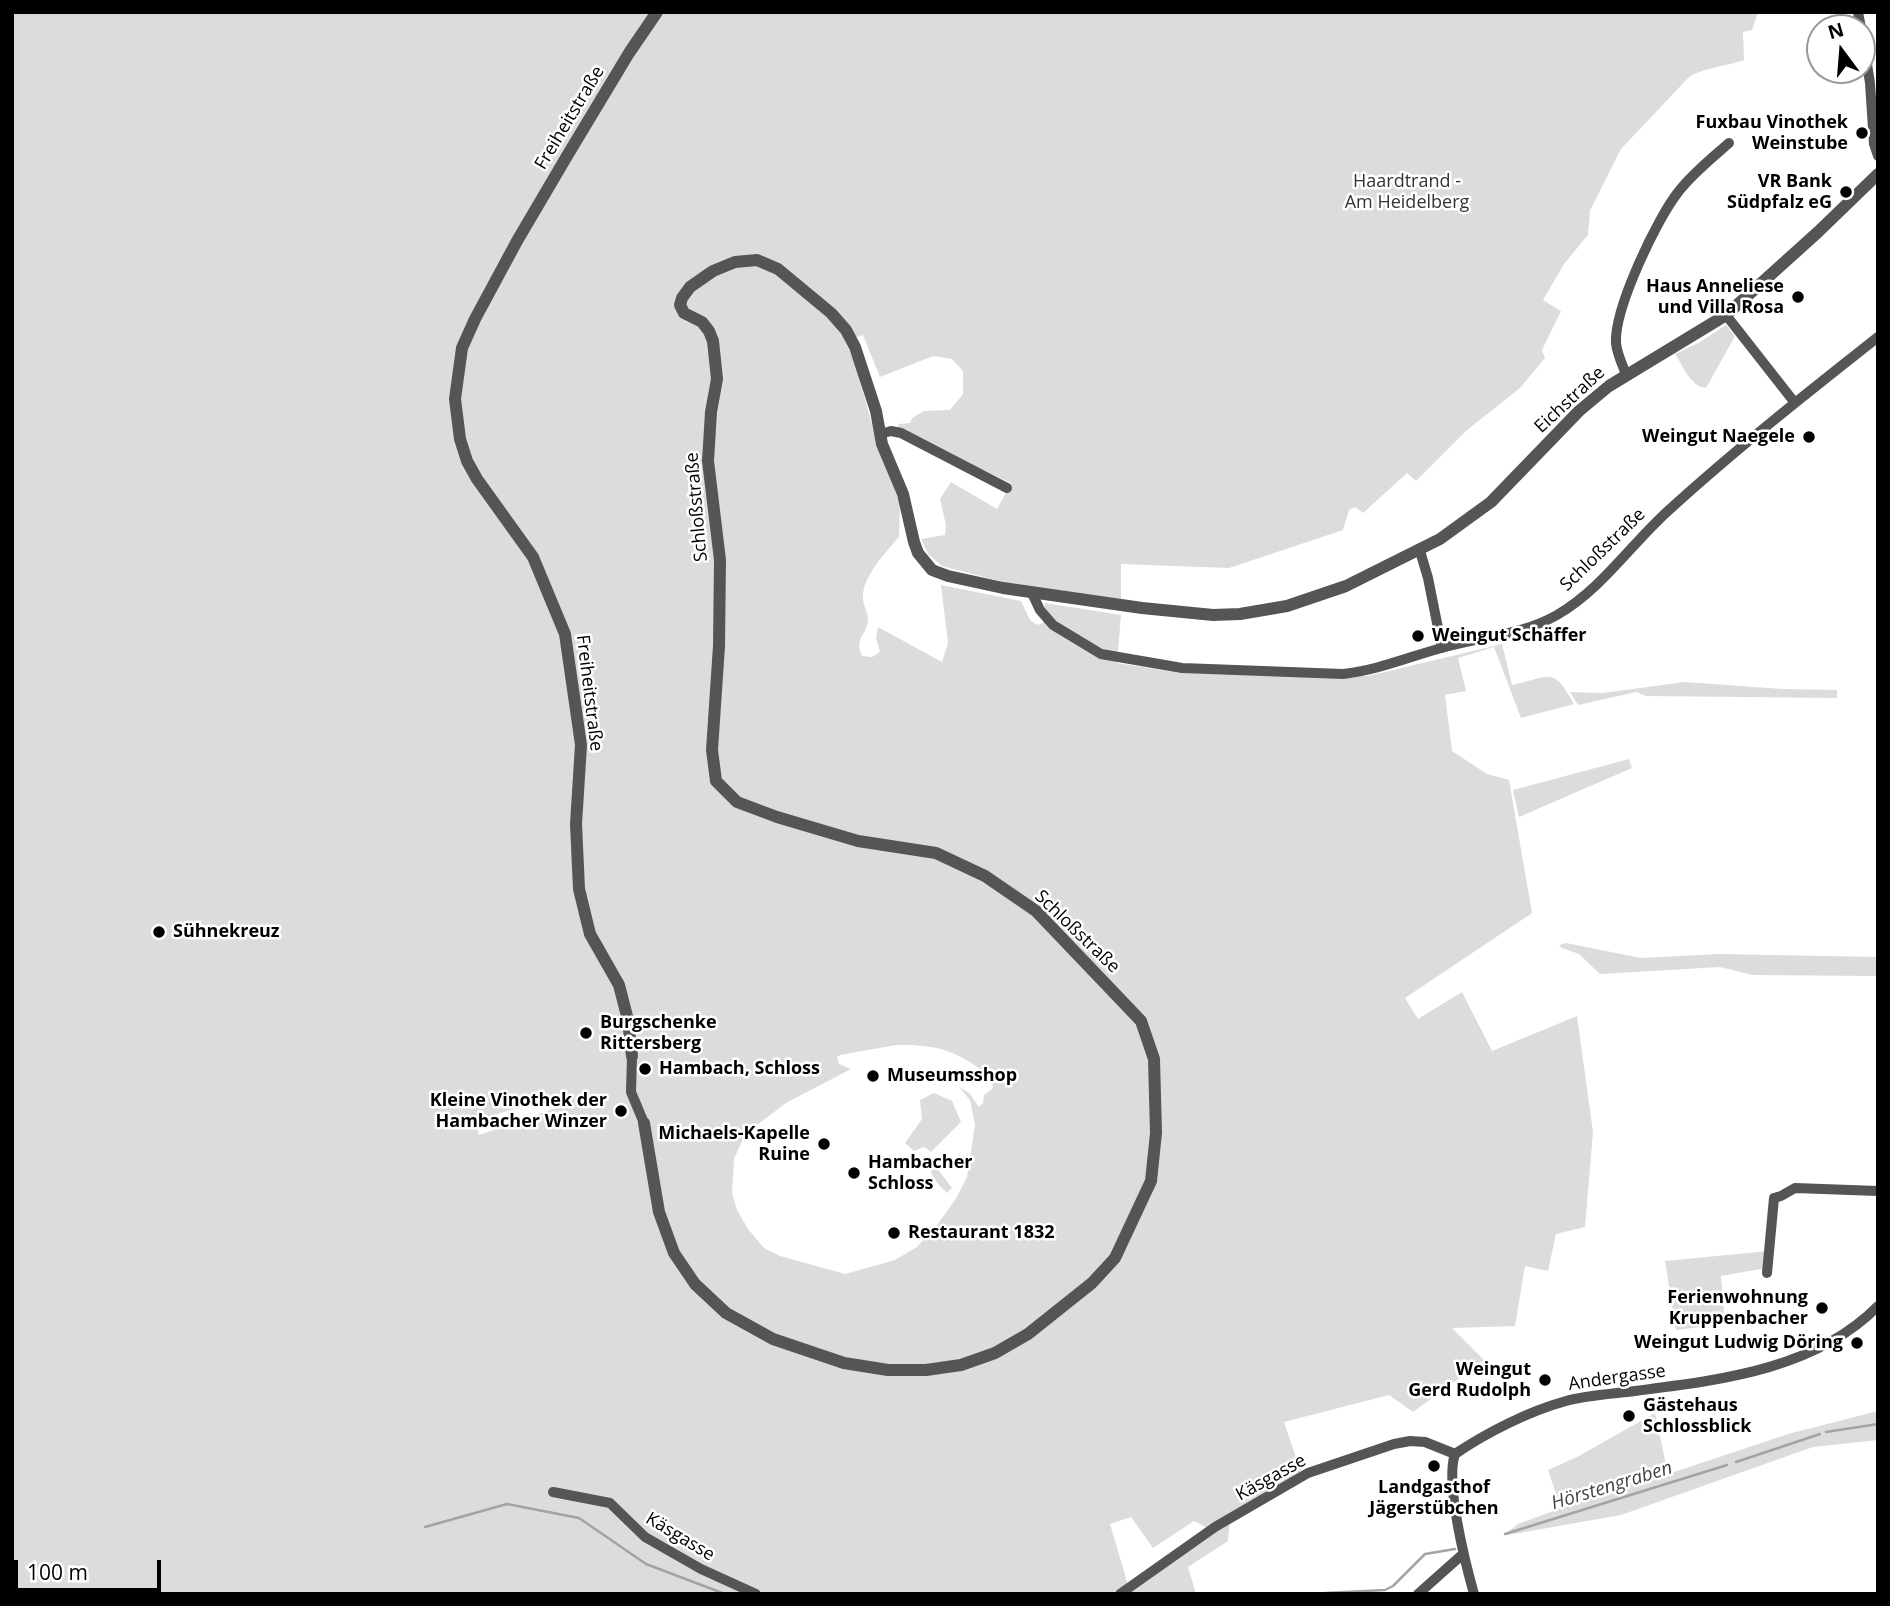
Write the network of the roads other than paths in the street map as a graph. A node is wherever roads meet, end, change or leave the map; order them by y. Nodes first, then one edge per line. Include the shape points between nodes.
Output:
1 (657, 12) edge
2 (1870, 84) edge
3 (1729, 143) dead end
4 (1878, 156) edge
5 (1878, 174) edge
6 (1726, 315) junction
7 (1878, 337) edge
8 (1626, 374) junction
9 (1795, 403) junction
10 (880, 434) junction
11 (1007, 488) dead end
12 (1420, 551) junction
13 (1031, 592) junction
14 (1441, 648) junction
15 (632, 1056) joint
16 (631, 1072) joint
17 (644, 1123) joint
18 (1878, 1191) edge
19 (1767, 1273) dead end
20 (1878, 1306) edge
21 (1455, 1454) junction
22 (553, 1492) dead end
23 (1463, 1554) junction
24 (756, 1594) edge
25 (1120, 1594) edge
26 (1418, 1594) edge
27 (1474, 1594) edge

1 - 15 street, Freiheitstraße via 535,209 475,320 462,348 455,399 467,461 533,557 565,634 581,745 576,824 582,909 590,934 619,985
2 - 4 street
3 - 8 street via 1676,194 1640,263 1617,331
5 - 6 street, Eichstraße
6 - 8 street, Eichstraße
6 - 9 street
7 - 9 street, Schloßstraße
8 - 12 street, Eichstraße via 1579,411 1491,502
9 - 14 street, Schloßstraße via 1654,523 1600,582 1559,614 1509,634
10 - 11 street via 901,433
10 - 13 street, Schloßstraße via 924,563 948,576
10 - 17 street, Schloßstraße via 846,330 819,301 778,269 757,260 735,262 713,271 682,298 684,313 709,331 717,379 708,461 720,561 712,750 716,781 737,802 778,817 858,841 936,853 985,876 1035,911 1131,1009 1145,1031 1154,1059 1156,1095 1151,1181 1115,1258 1092,1283 1028,1334 961,1365 888,1370 845,1363 773,1339 726,1312 695,1284 674,1253 659,1212
12 - 13 street, Eichstraße via 1312,599 1240,614 1178,613
12 - 14 street
13 - 14 street, Schloßstraße via 1053,625 1101,654 1182,668 1343,674
15 - 16 street, Freiheitstraße
16 - 17 street, Schloßstraße via 632,1098
18 - 19 street via 1795,1188 1774,1198
20 - 21 street, Andergasse via 1839,1336 1772,1367 1678,1386 1565,1401 1488,1434
21 - 23 street via 1452,1470
21 - 25 street, Käsgasse via 1410,1441 1308,1473 1215,1527
22 - 24 street, Käsgasse via 610,1503 645,1537
23 - 26 street
23 - 27 street

